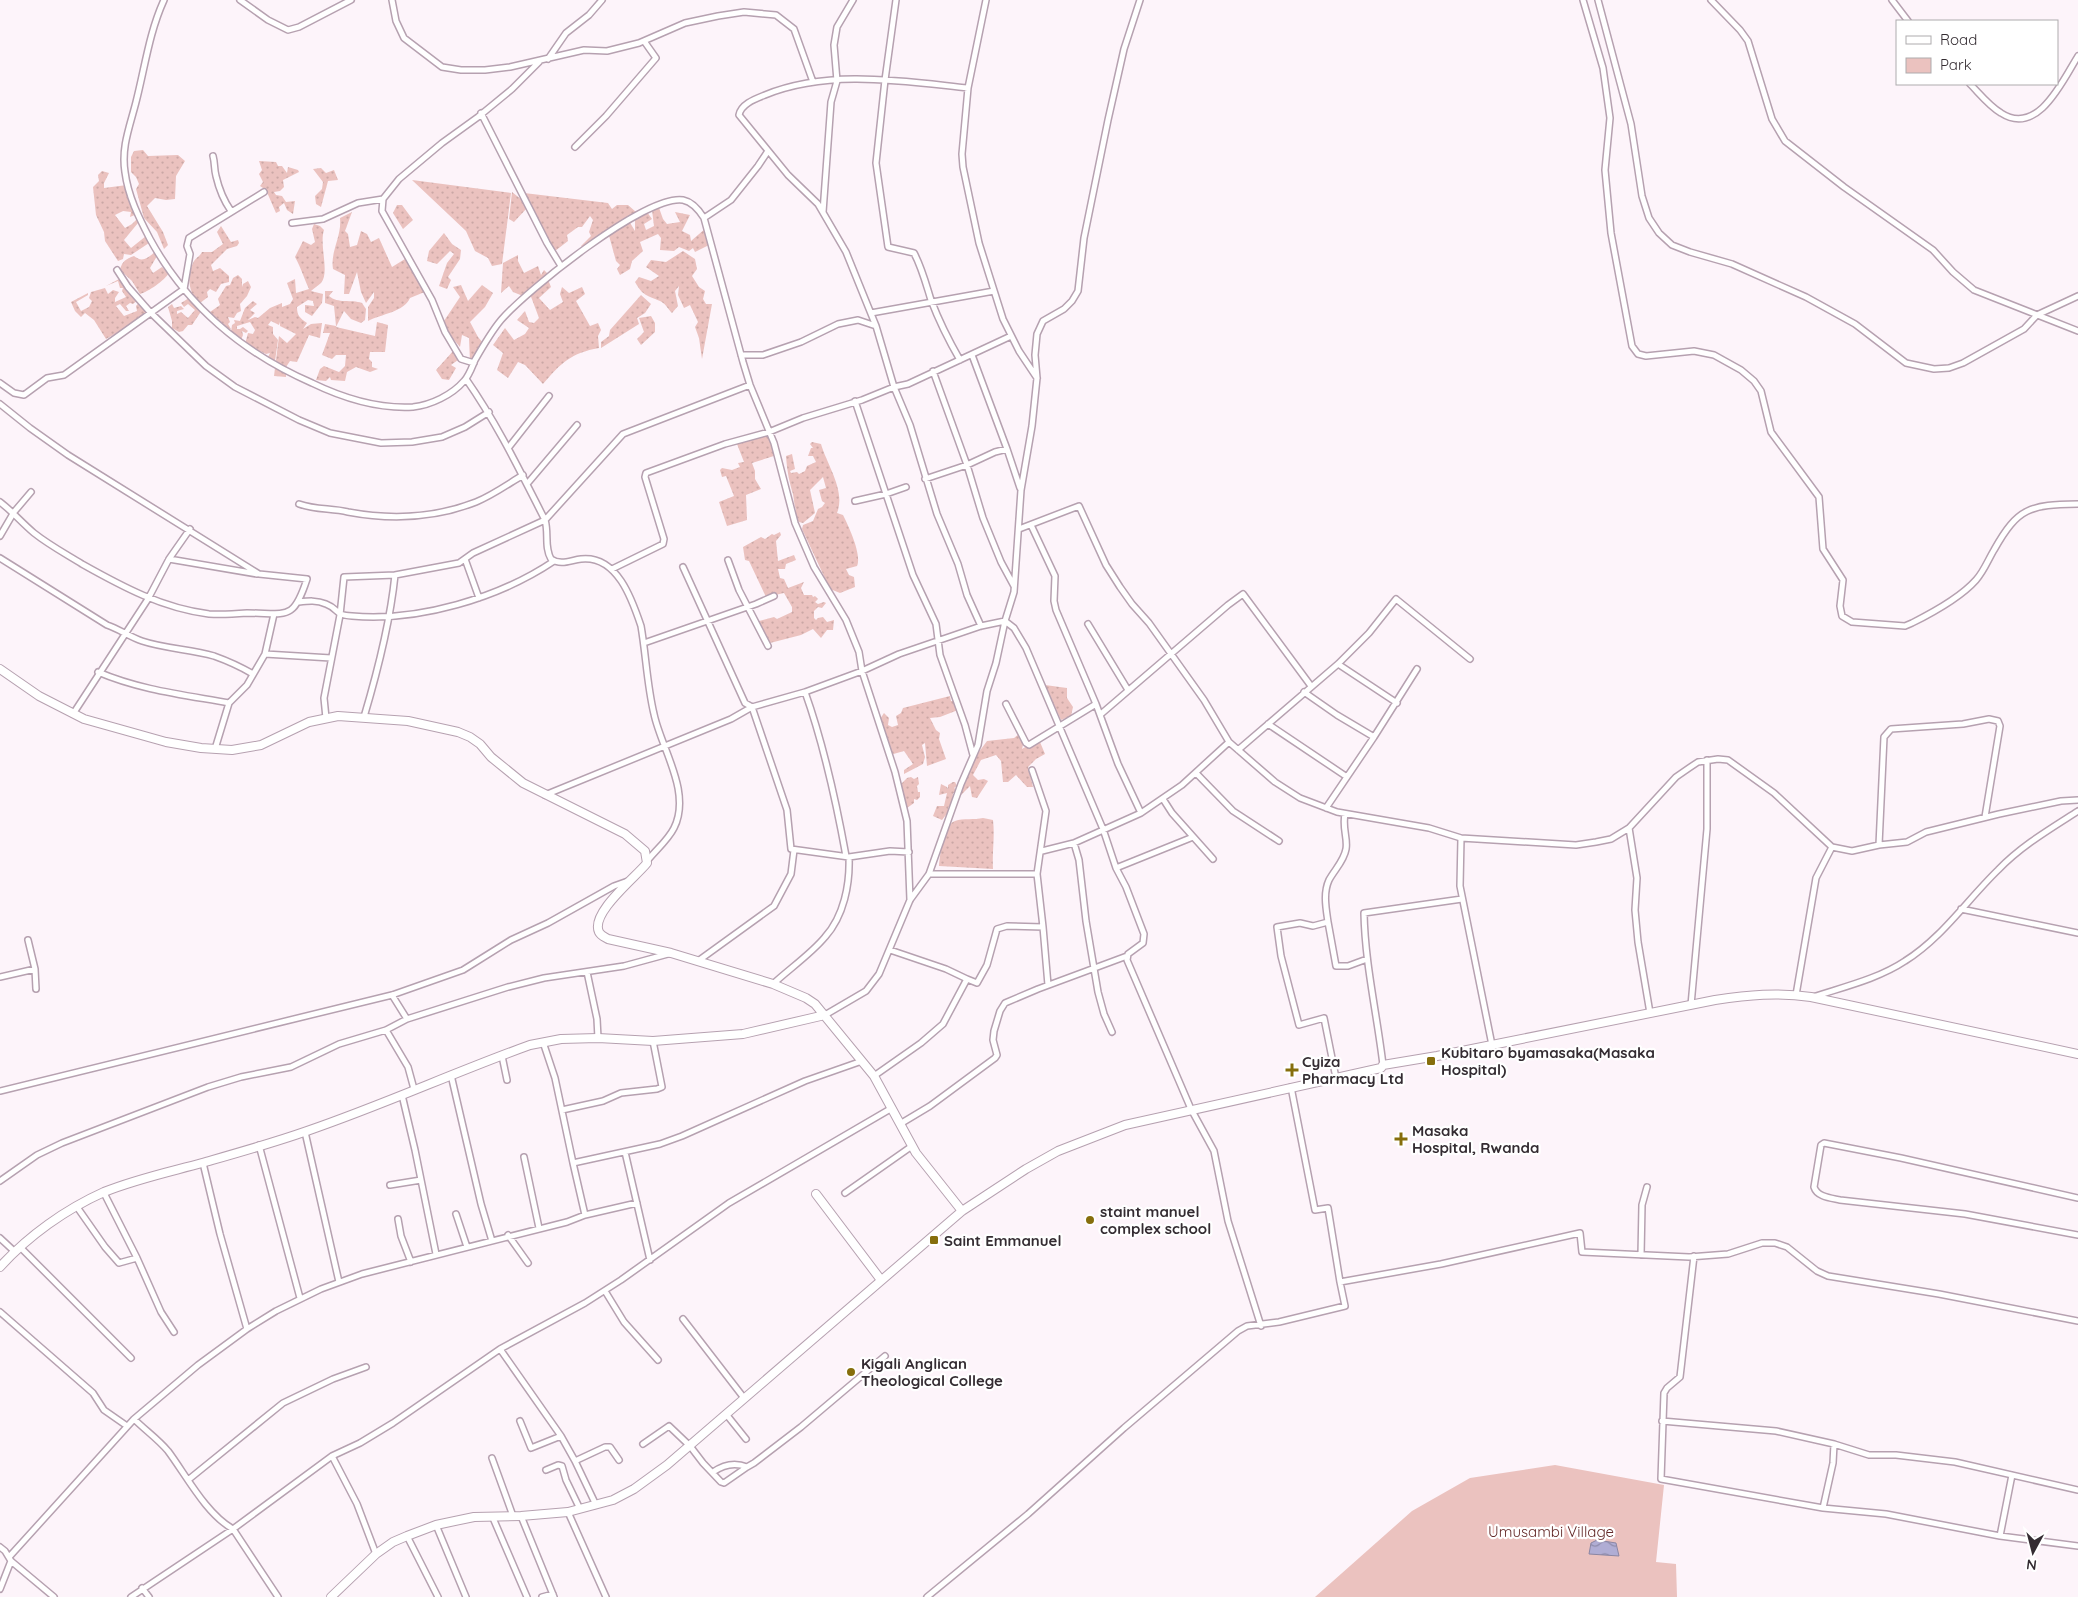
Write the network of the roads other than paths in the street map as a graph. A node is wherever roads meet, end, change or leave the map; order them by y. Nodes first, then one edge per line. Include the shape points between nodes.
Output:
1 (164, 0) edge
2 (240, 0) edge
3 (351, 0) edge
4 (392, 0) edge
5 (602, 0) edge
6 (853, 0) edge
7 (896, 0) edge
8 (986, 0) edge
9 (1140, 0) edge
10 (1584, 0) edge
11 (1598, 0) edge
12 (1711, 0) edge
13 (1892, 0) edge
14 (1907, 20) edge
15 (644, 41) junction
16 (2078, 56) edge
17 (548, 60) junction
18 (540, 62) junction
19 (885, 80) junction
20 (837, 81) junction
21 (813, 82) junction
22 (1971, 85) edge
23 (968, 88) junction
24 (481, 114) junction
25 (575, 147) dead end
26 (768, 151) junction
27 (213, 156) dead end
28 (264, 192) dead end
29 (383, 199) junction
30 (231, 211) junction
31 (823, 213) junction
32 (704, 218) junction
33 (292, 223) dead end
34 (561, 266) junction
35 (117, 270) dead end
36 (184, 289) junction
37 (994, 291) junction
38 (2078, 296) edge
39 (932, 301) junction
40 (150, 312) junction
41 (871, 313) junction
42 (2037, 315) junction
43 (876, 326) junction
44 (2078, 331) edge
45 (1011, 336) junction
46 (972, 355) junction
47 (741, 356) junction
48 (960, 360) junction
49 (474, 363) junction
50 (933, 371) junction
51 (1037, 378) junction
52 (466, 379) junction
53 (0, 383) edge
54 (750, 385) junction
55 (894, 387) junction
56 (549, 396) dead end
57 (855, 401) junction
58 (0, 404) edge
59 (489, 412) junction
60 (577, 425) dead end
61 (769, 432) junction
62 (509, 447) junction
63 (1007, 449) junction
64 (968, 465) junction
65 (523, 475) junction
66 (926, 479) junction
67 (527, 484) junction
68 (906, 486) dead end
69 (1021, 490) junction
70 (31, 492) dead end
71 (886, 494) junction
72 (855, 501) dead end
73 (0, 502) edge
74 (299, 504) dead end
75 (2078, 504) edge
76 (14, 512) junction
77 (545, 520) junction
78 (1031, 525) junction
79 (190, 529) junction
80 (1019, 529) junction
81 (0, 536) edge
82 (0, 558) edge
83 (169, 559) junction
84 (465, 559) junction
85 (728, 560) dead end
86 (554, 561) junction
87 (683, 567) dead end
88 (612, 569) junction
89 (259, 574) junction
90 (395, 575) junction
91 (1014, 587) junction
92 (774, 596) dead end
93 (479, 598) junction
94 (148, 599) junction
95 (299, 602) junction
96 (748, 607) junction
97 (274, 614) junction
98 (340, 615) junction
99 (391, 616) junction
100 (706, 620) junction
101 (1005, 621) junction
102 (1088, 624) dead end
103 (981, 626) junction
104 (125, 632) junction
105 (939, 641) junction
106 (644, 643) junction
107 (768, 646) dead end
108 (265, 654) junction
109 (1172, 654) junction
110 (331, 658) junction
111 (1470, 658) dead end
112 (1338, 664) junction
113 (0, 669) edge
114 (1417, 669) dead end
115 (862, 671) junction
116 (98, 672) junction
117 (253, 674) junction
118 (1311, 686) junction
119 (1128, 690) junction
120 (805, 692) junction
121 (1304, 692) junction
122 (229, 702) junction
123 (1396, 703) junction
124 (1006, 704) dead end
125 (1096, 704) junction
126 (752, 707) junction
127 (73, 714) junction
128 (1101, 714) junction
129 (364, 717) junction
130 (326, 718) junction
131 (1268, 724) junction
132 (1060, 727) junction
133 (1374, 737) junction
134 (1229, 742) junction
135 (666, 746) junction
136 (215, 749) junction
137 (1238, 750) junction
138 (974, 756) junction
139 (1707, 760) junction
140 (1032, 770) dead end
141 (1196, 773) junction
142 (1347, 777) junction
143 (544, 795) junction
144 (1163, 799) junction
145 (2078, 800) edge
146 (1326, 808) junction
147 (2078, 811) edge
148 (1141, 813) junction
149 (1345, 814) junction
150 (1985, 817) junction
151 (1629, 828) junction
152 (1103, 829) junction
153 (1193, 837) junction
154 (1461, 838) junction
155 (1279, 841) dead end
156 (1074, 843) junction
157 (1879, 845) junction
158 (1832, 847) junction
159 (794, 850) junction
160 (1042, 851) junction
161 (909, 852) junction
162 (848, 857) junction
163 (1213, 858) dead end
164 (648, 860) junction
165 (1116, 868) junction
166 (929, 874) junction
167 (1038, 874) junction
168 (629, 880) junction
169 (1462, 899) junction
170 (910, 900) junction
171 (1961, 909) junction
172 (1328, 922) junction
173 (1043, 926) junction
174 (2078, 933) edge
175 (28, 940) dead end
176 (890, 950) junction
177 (671, 953) junction
178 (1127, 956) junction
179 (1367, 959) junction
180 (698, 961) junction
181 (1095, 968) junction
182 (35, 969) junction
183 (587, 972) junction
184 (0, 977) edge
185 (967, 978) junction
186 (773, 984) junction
187 (1048, 985) junction
188 (36, 988) dead end
189 (392, 995) junction
190 (1796, 995) junction
191 (1811, 997) junction
192 (1691, 1005) junction
193 (1650, 1013) junction
194 (825, 1015) junction
195 (407, 1019) junction
196 (386, 1030) junction
197 (1112, 1032) dead end
198 (598, 1038) junction
199 (653, 1041) junction
200 (543, 1042) junction
201 (1492, 1045) junction
202 (2078, 1054) edge
203 (502, 1056) junction
204 (862, 1061) junction
205 (1383, 1065) junction
206 (451, 1075) junction
207 (874, 1076) junction
208 (1336, 1078) junction
209 (507, 1080) dead end
210 (1290, 1088) junction
211 (414, 1089) junction
212 (0, 1091) edge
213 (402, 1095) junction
214 (892, 1108) junction
215 (1191, 1109) junction
216 (562, 1110) junction
217 (900, 1124) junction
218 (305, 1132) junction
219 (259, 1145) junction
220 (912, 1146) junction
221 (625, 1152) junction
222 (524, 1157) dead end
223 (573, 1162) junction
224 (203, 1163) junction
225 (421, 1180) junction
226 (0, 1181) edge
227 (390, 1185) dead end
228 (1646, 1186) dead end
229 (104, 1193) junction
230 (846, 1193) dead end
231 (816, 1194) dead end
232 (2078, 1198) edge
233 (637, 1204) junction
234 (77, 1207) junction
235 (962, 1211) junction
236 (456, 1214) dead end
237 (585, 1214) junction
238 (398, 1219) dead end
239 (539, 1228) junction
240 (508, 1235) junction
241 (2078, 1235) edge
242 (0, 1238) edge
243 (492, 1240) junction
244 (467, 1247) junction
245 (17, 1249) junction
246 (436, 1254) junction
247 (1641, 1255) junction
248 (1694, 1256) junction
249 (137, 1258) junction
250 (650, 1260) junction
251 (411, 1262) junction
252 (528, 1263) dead end
253 (0, 1267) edge
254 (881, 1280) junction
255 (339, 1282) junction
256 (1340, 1282) junction
257 (605, 1290) junction
258 (300, 1298) junction
259 (0, 1312) edge
260 (683, 1319) dead end
261 (2078, 1321) edge
262 (1261, 1326) junction
263 (247, 1329) junction
264 (174, 1332) dead end
265 (500, 1349) junction
266 (885, 1356) dead end
267 (131, 1358) dead end
268 (658, 1360) dead end
269 (366, 1367) dead end
270 (744, 1398) junction
271 (726, 1414) junction
272 (134, 1419) junction
273 (520, 1421) dead end
274 (1662, 1421) junction
275 (127, 1426) junction
276 (561, 1436) junction
277 (746, 1439) dead end
278 (643, 1444) dead end
279 (1834, 1444) junction
280 (690, 1446) junction
281 (332, 1456) junction
282 (492, 1458) dead end
283 (619, 1460) dead end
284 (576, 1461) junction
285 (747, 1467) junction
286 (546, 1470) dead end
287 (713, 1472) junction
288 (2012, 1476) junction
289 (188, 1480) junction
290 (2078, 1490) edge
291 (596, 1505) junction
292 (1823, 1508) junction
293 (580, 1509) junction
294 (568, 1512) junction
295 (517, 1516) junction
296 (493, 1518) junction
297 (436, 1525) junction
298 (232, 1529) junction
299 (407, 1536) junction
300 (2000, 1536) junction
301 (2078, 1546) edge
302 (0, 1547) edge
303 (376, 1554) junction
304 (11, 1558) junction
305 (142, 1588) junction
306 (0, 1589) edge
307 (553, 1595) edge
308 (54, 1597) edge
309 (131, 1597) edge
310 (149, 1597) edge
311 (278, 1597) edge
312 (331, 1597) edge
313 (438, 1597) edge
314 (466, 1597) edge
315 (527, 1597) edge
316 (542, 1597) edge
317 (606, 1597) edge
318 (927, 1597) edge

1 - 36 street via 148,45 123,156 129,194 139,217 162,260
2 - 3 street via 288,30
4 - 18 street via 396,21 404,38 442,67 485,70
5 - 17 street via 566,33
6 - 20 street via 837,27 834,45
7 - 19 street
8 - 23 street
9 - 51 street via 1124,48 1108,120 1084,238 1078,292 1064,309 1043,321 1039,328 1035,344
10 - 75 street via 1603,68 1610,118 1604,170 1611,232 1632,346 1638,354 1646,356 1694,351 1714,355 1754,381 1760,391 1771,432 1820,497 1823,549 1843,580 1842,616 1852,622 1905,626 1912,623 1975,581 2019,515 2045,505
11 - 42 street via 1631,124 1642,196 1659,233 1672,245 1732,264 1806,297 1855,324 1906,363 1918,367 1949,368 1963,363 2024,329
12 - 42 street via 1748,41 1772,119 1785,141 1844,188 1933,250 1974,290
13 - 14 street
15 - 17 street via 607,52 584,50
15 - 21 street via 685,23 718,16 744,12 776,15 794,28
15 - 25 street via 656,58
16 - 22 street via 2040,112 2030,117 2001,114
17 - 18 street
18 - 24 street
19 - 20 street
19 - 23 street
19 - 39 street via 876,163 888,248 914,253
20 - 21 street
20 - 31 street via 831,102
21 - 26 street via 771,93 747,104 740,111 741,119
23 - 37 street via 963,168 970,209
24 - 29 street via 406,173
24 - 34 street
26 - 31 street
26 - 32 street via 731,200
27 - 30 street via 224,202
28 - 30 street
29 - 33 street via 358,203 323,219
29 - 49 street via 382,211 432,300 453,348 461,359
30 - 36 street via 189,238 190,254
31 - 41 street via 853,266
32 - 34 street via 698,209 682,200 658,205 599,238
32 - 47 street
34 - 49 street via 509,310
35 - 40 street
36 - 40 street
36 - 52 street via 239,342 277,366 348,398 382,405 420,406 448,394
37 - 39 street
37 - 45 street
38 - 42 street
39 - 41 street
39 - 48 street
40 - 53 street via 64,375 47,378 26,394 14,393
40 - 59 street via 206,366 235,387 330,433 381,442 412,442 442,438
41 - 43 street
42 - 44 street
43 - 47 street via 858,320 838,324 801,342 763,354
43 - 55 street
45 - 46 street
45 - 51 street
46 - 48 street
46 - 63 street
47 - 54 street
48 - 50 street
49 - 52 street
50 - 55 street via 908,384
50 - 64 street
51 - 69 street
52 - 59 street
54 - 61 street
54 - 77 street via 623,434
55 - 57 street
55 - 66 street via 910,425
56 - 62 street
57 - 61 street
57 - 71 street
58 - 79 street via 68,455 143,504
59 - 62 street
60 - 67 street
61 - 88 street via 646,473 663,544
61 - 115 street via 801,538 814,567 846,620 859,652
62 - 65 street
63 - 64 street
63 - 69 street
64 - 66 street
64 - 91 street via 983,518
65 - 67 street
65 - 74 street via 476,502 428,515 376,516 312,509
66 - 103 street
67 - 77 street
68 - 71 street
69 - 80 street
70 - 76 street
71 - 72 street
71 - 105 street via 913,576 936,624
73 - 76 street
76 - 81 street
76 - 94 street via 32,532 58,550
77 - 84 street
77 - 86 street via 549,556
78 - 80 street
78 - 109 street via 1079,506 1106,565
78 - 125 street via 1055,576 1056,610
79 - 83 street
79 - 89 street
80 - 91 street
82 - 104 street via 107,625
83 - 89 street
83 - 94 street
84 - 90 street via 459,563
84 - 93 street
85 - 96 street
86 - 88 street via 592,559
86 - 93 street via 537,573
87 - 100 street
88 - 106 street via 632,602
89 - 95 street via 307,579
90 - 98 street via 344,577
90 - 99 street
91 - 101 street
92 - 96 street
93 - 99 street via 454,607
94 - 97 street via 210,614
94 - 104 street
95 - 97 street via 289,612
95 - 98 street via 325,603
96 - 100 street
96 - 107 street
97 - 108 street
98 - 99 street
98 - 110 street
99 - 129 street
100 - 106 street
100 - 126 street via 745,703
101 - 103 street
101 - 132 street via 1014,628 1026,648
101 - 138 street
102 - 119 street
103 - 105 street
104 - 116 street
104 - 117 street via 149,643 214,656
105 - 115 street
105 - 138 street via 940,655
106 - 135 street via 654,716
108 - 110 street
108 - 117 street
109 - 118 street via 1243,594
109 - 119 street
109 - 134 street
110 - 130 street via 324,698
111 - 112 street via 1396,599
112 - 118 street
112 - 123 street
113 - 127 main road via 39,696
114 - 123 street
115 - 120 street
115 - 161 street via 895,772 907,821
116 - 122 street via 156,691
116 - 127 street
117 - 122 street via 247,685
118 - 121 street
119 - 128 street
120 - 126 street
120 - 162 street via 832,782
121 - 131 street
121 - 133 street
122 - 136 street
123 - 133 street
124 - 132 street via 1029,745
125 - 128 street
125 - 132 street
126 - 135 street
126 - 159 street via 787,810 789,846
127 - 136 main road via 166,742
128 - 148 street via 1118,764
129 - 130 main road
129 - 143 main road via 408,721 464,734 480,744 509,773
130 - 136 main road via 309,722 261,745
131 - 137 street
131 - 142 street
132 - 152 street
133 - 142 street
134 - 137 street
134 - 141 street
135 - 143 street
135 - 164 street via 677,783 678,820 670,835
137 - 146 street via 1275,782 1300,798
138 - 166 street
139 - 151 street via 1676,777
139 - 158 street via 1728,760 1752,776 1786,802
139 - 192 street via 1707,829
140 - 160 street via 1046,811
141 - 144 street
141 - 155 street via 1233,812
142 - 146 street
143 - 164 main road via 625,834 639,844
144 - 148 street
144 - 153 street
145 - 150 street
146 - 149 street
147 - 171 street via 2013,856
148 - 152 street
149 - 154 street via 1429,828
149 - 172 street via 1346,848 1325,895
150 - 157 street via 1926,832 1907,842
150 - 157 street via 2000,726 1998,721 1989,719 1955,725 1891,729 1884,737
151 - 154 street via 1611,839 1576,845
151 - 193 street via 1637,878 1638,942
152 - 156 street
152 - 165 street
153 - 163 street
153 - 165 street
154 - 169 street
156 - 160 street
156 - 181 street
157 - 158 street via 1852,851
158 - 190 street via 1816,878
159 - 162 street
159 - 180 street via 791,874 774,906
160 - 167 street
161 - 162 street
161 - 170 street
162 - 186 street via 844,898 835,923 825,938
164 - 168 main road
165 - 178 street via 1144,937 1144,943
166 - 167 street
166 - 170 street
167 - 173 street
168 - 177 main road via 602,914 598,931 608,939
168 - 189 street via 548,924 511,940 463,970
169 - 179 street via 1364,913
169 - 201 street
170 - 176 street
171 - 174 street
171 - 191 street via 1924,948 1905,961 1863,980
172 - 179 street via 1336,966 1348,966
172 - 208 street via 1313,926 1300,922 1277,927 1281,956 1299,1024 1324,1018
173 - 185 street via 997,929 977,983
173 - 187 street
175 - 182 street
176 - 185 street
176 - 194 street via 879,974 866,991
177 - 180 main road
177 - 183 street
178 - 181 street
178 - 215 street
179 - 205 street
180 - 186 main road
181 - 187 street
181 - 197 street via 1102,1007
182 - 184 street
182 - 188 street
183 - 195 street via 508,987
183 - 198 street
185 - 207 street via 944,1024
186 - 194 main road via 806,998
187 - 217 street via 1009,1000 1002,1007 992,1040 995,1058
189 - 195 street
189 - 212 street
190 - 191 main road
190 - 192 main road via 1748,995
191 - 202 main road
192 - 193 main road
193 - 201 main road
194 - 199 main road via 743,1034
194 - 204 main road
195 - 196 street
196 - 211 street via 408,1067
196 - 226 street via 339,1044 291,1067 208,1087 62,1143 37,1155
198 - 199 main road
198 - 200 main road
199 - 216 street via 662,1087 621,1093 603,1101
200 - 203 main road
200 - 216 street
201 - 205 main road
203 - 206 main road
203 - 209 street
204 - 207 main road
204 - 221 street via 805,1081 682,1136
205 - 208 main road
206 - 211 main road
206 - 243 street
207 - 214 main road
208 - 210 main road
210 - 215 main road
210 - 256 street via 1315,1210 1328,1208
211 - 213 main road
213 - 218 main road
213 - 225 street
214 - 217 main road
214 - 250 street via 729,1203
215 - 235 main road via 1125,1125 1058,1151
215 - 262 street via 1214,1151 1228,1221
216 - 223 street
217 - 220 main road
218 - 219 main road
218 - 255 street
219 - 224 main road
219 - 258 street
220 - 230 street
220 - 235 main road
221 - 223 street
221 - 233 street
222 - 239 street
223 - 237 street
224 - 229 main road via 144,1178
224 - 263 street
225 - 227 street
225 - 246 street
228 - 247 street via 1642,1204
229 - 234 main road
229 - 249 street
231 - 254 main road
232 - 241 street via 1824,1143 1814,1187 1820,1195 1840,1200 1965,1214
233 - 237 street
233 - 250 street
234 - 245 main road
234 - 249 street via 119,1263
235 - 254 main road
236 - 244 street
237 - 239 street
238 - 251 street
239 - 240 street
240 - 243 street
240 - 252 street
242 - 245 street
243 - 244 street
244 - 246 street
245 - 253 main road
245 - 267 street
246 - 251 street
247 - 248 street
247 - 256 street via 1582,1252 1580,1233 1441,1264
248 - 261 street via 1728,1254 1762,1243 1774,1243 1787,1247 1828,1276
248 - 274 street via 1680,1377 1665,1391
249 - 264 street via 161,1312
250 - 257 street
251 - 255 street
254 - 270 main road
255 - 258 street
256 - 262 street via 1345,1306
257 - 265 street
257 - 268 street via 624,1322
258 - 263 street
259 - 275 street via 93,1393 104,1410
260 - 270 street
262 - 318 street via 1247,1326 1238,1331 1028,1514
263 - 272 street
265 - 276 street
265 - 281 street via 393,1423 360,1444
266 - 285 street
269 - 289 street via 333,1378 284,1403
270 - 271 main road
271 - 277 street
271 - 280 main road
272 - 275 street
272 - 289 street via 167,1451
273 - 276 street via 531,1448
274 - 279 street via 1776,1431
274 - 292 street via 1661,1479
275 - 304 street
276 - 284 street
278 - 280 street via 669,1426
279 - 288 street via 1869,1454 1955,1462
279 - 292 street
280 - 287 street
280 - 291 main road via 634,1490
281 - 298 street
281 - 303 street via 357,1504
282 - 295 street
283 - 284 street via 610,1448 605,1447
284 - 291 street
285 - 287 street via 723,1466
285 - 287 street via 724,1483
286 - 293 street via 562,1466
288 - 290 street
288 - 300 street
289 - 298 street
291 - 293 main road
292 - 300 street via 1886,1514
293 - 294 main road
294 - 295 main road
294 - 317 street
295 - 296 main road
295 - 307 street
296 - 297 main road via 474,1517
296 - 315 street
297 - 299 main road
297 - 314 street
298 - 305 street
298 - 311 street
299 - 303 main road
299 - 313 street
300 - 301 street
302 - 304 street
303 - 312 main road
304 - 306 street
304 - 308 street
305 - 309 street
305 - 310 street
307 - 316 street

